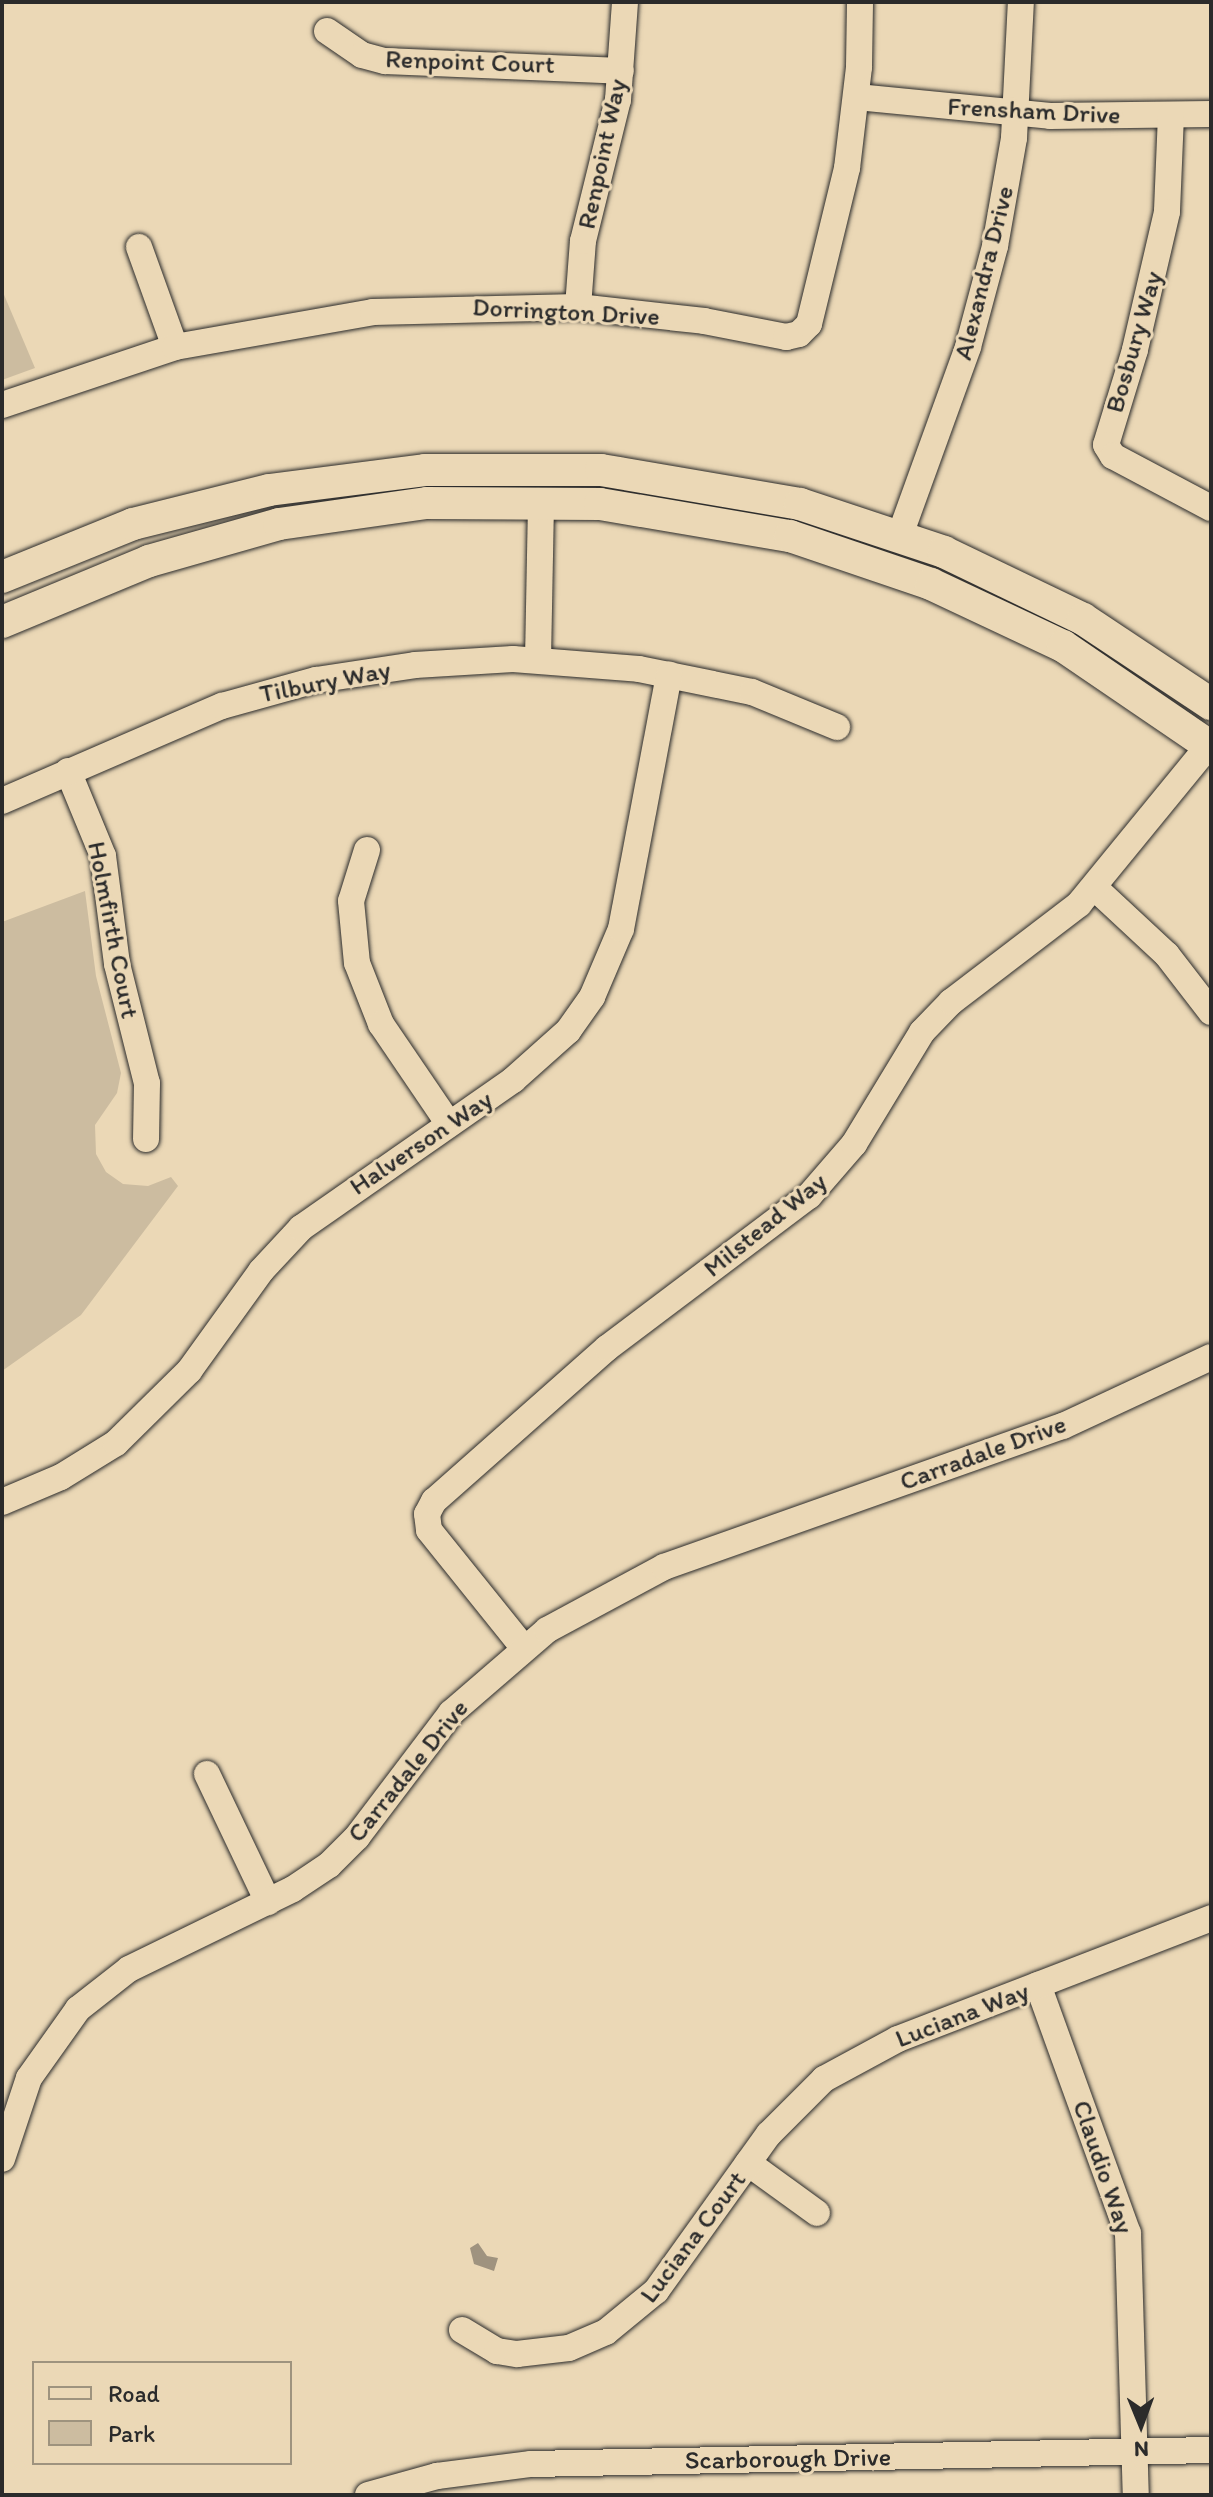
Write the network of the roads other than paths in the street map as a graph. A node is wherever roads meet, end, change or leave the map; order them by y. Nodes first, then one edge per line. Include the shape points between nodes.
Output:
1 (625, 2) edge
2 (860, 2) edge
3 (1021, 2) edge
4 (327, 31) dead end
5 (621, 71) junction
6 (857, 97) junction
7 (1016, 114) junction
8 (1211, 114) edge
9 (1171, 115) junction
10 (139, 247) dead end
11 (578, 307) junction
12 (175, 347) junction
13 (2, 405) edge
14 (541, 501) junction
15 (1211, 508) edge
16 (900, 535) junction
17 (889, 567) junction
18 (2, 577) edge
19 (2, 622) edge
20 (538, 660) junction
21 (669, 674) junction
22 (1211, 704) edge
23 (837, 727) dead end
24 (1210, 745) edge
25 (68, 771) junction
26 (2, 801) edge
27 (367, 850) dead end
28 (1095, 888) junction
29 (1211, 1012) edge
30 (449, 1124) junction
31 (146, 1139) dead end
32 (1211, 1357) edge
33 (2, 1502) edge
34 (523, 1647) junction
35 (207, 1774) dead end
36 (268, 1902) junction
37 (1211, 1918) edge
38 (1038, 1985) junction
39 (2, 2159) edge
40 (748, 2163) junction
41 (817, 2213) dead end
42 (462, 2330) dead end
43 (1211, 2450) edge
44 (1135, 2451) junction
45 (368, 2495) edge
46 (1136, 2495) edge

1 - 5 street, Renpoint Way
2 - 6 street, Dorrington Drive
3 - 7 street, Alexandra Drive
4 - 5 street, Renpoint Court via 362,55 385,61
5 - 11 street, Renpoint Way via 613,130 583,241
6 - 7 street, Frensham Drive
6 - 11 street, Dorrington Drive via 839,209 809,324 799,334 786,337 704,321
7 - 9 street, Frensham Drive
7 - 16 street, Alexandra Drive via 1008,180 979,310
8 - 9 street, Frensham Drive
9 - 15 street, Bosbury Way via 1167,212 1149,298 1106,445 1113,456
10 - 12 street
11 - 12 street, Dorrington Drive via 373,312
12 - 13 street, Dorrington Drive
14 - 17 main road via 720,520
14 - 19 main road via 427,503 279,524 149,561
14 - 20 street
16 - 17 main road
16 - 18 main road via 800,504 681,480 601,470 477,467 369,475 227,499 90,539
16 - 22 main road via 1035,593 1130,647
17 - 24 main road via 1063,646
20 - 21 street, Tilbury Way
20 - 25 street, Tilbury Way via 380,668 286,687 196,715
21 - 23 street, Tilbury Way via 780,701
21 - 30 street, Halverson Way via 626,906 603,974 553,1048
24 - 28 street, Milstead Way
25 - 26 street, Tilbury Way
25 - 31 street, Holmfirth Court via 106,869 117,964 147,1083
27 - 30 street via 351,901 357,963 381,1024
28 - 29 street via 1183,972
28 - 34 street, Milstead Way via 1040,938 936,1016 897,1064 854,1144 809,1196 607,1348 434,1501 427,1514 429,1530
30 - 33 street, Halverson Way via 301,1228 261,1271 189,1371 116,1443 61,1477
32 - 34 street, Carradale Drive via 1063,1426 640,1578
34 - 36 street, Carradale Drive via 429,1738 344,1851 311,1878
35 - 36 street
36 - 39 street, Carradale Drive via 129,1969 78,2009 29,2078
37 - 38 street, Luciana Way
38 - 40 street, Luciana Way via 849,2062 795,2105
38 - 44 street, Claudio Way via 1128,2233
40 - 41 street
40 - 42 street, Luciana Court via 656,2291 606,2332 560,2350 517,2354 497,2351
43 - 44 street, Scarborough Drive
44 - 45 street, Scarborough Drive via 531,2464 437,2476
44 - 46 street, Claudio Way

